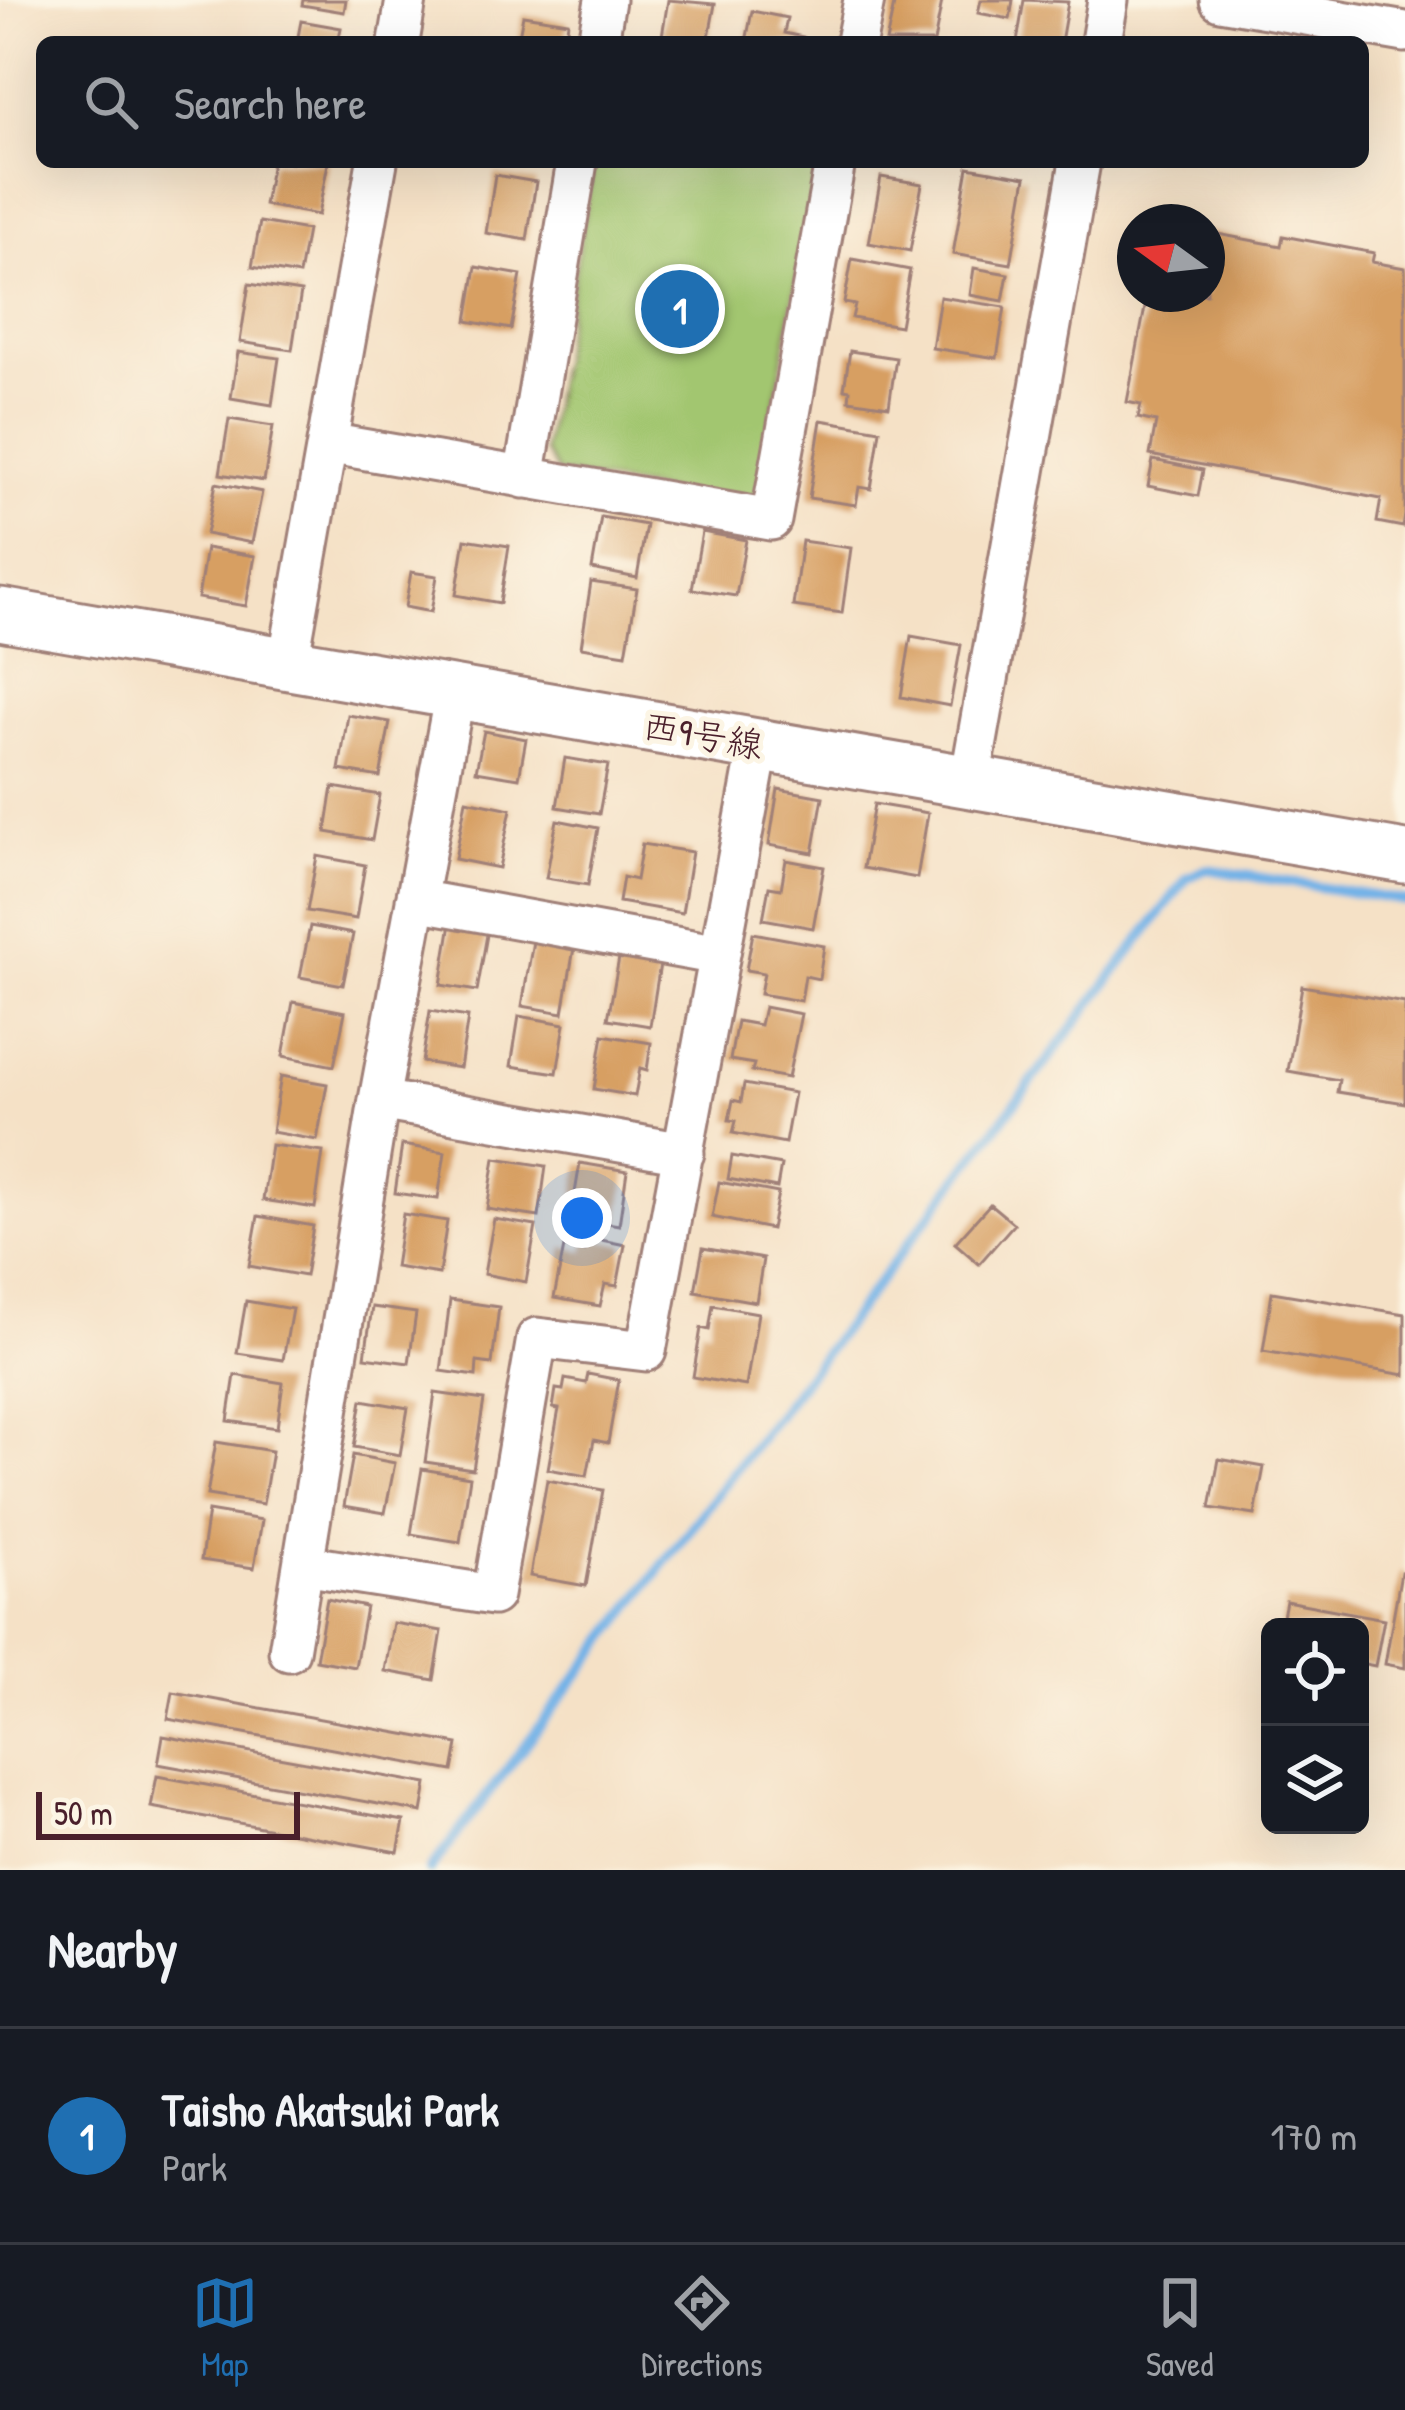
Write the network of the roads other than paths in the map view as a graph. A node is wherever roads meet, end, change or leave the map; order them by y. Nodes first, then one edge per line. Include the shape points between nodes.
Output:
1 (406, 0) edge
2 (604, 0) edge
3 (864, 0) edge
4 (1108, 0) edge
5 (1220, 0) edge
6 (1405, 32) edge
7 (400, 36) edge
8 (599, 36) edge
9 (857, 36) edge
10 (1102, 36) edge
11 (376, 168) edge
12 (576, 168) edge
13 (834, 168) edge
14 (1079, 168) edge
15 (327, 442) junction
16 (524, 478) junction
17 (0, 614) edge
18 (288, 663) junction
19 (455, 692) junction
20 (759, 745) junction
21 (970, 781) junction
22 (1405, 857) edge
23 (416, 900) junction
24 (719, 955) junction
25 (379, 1100) junction
26 (684, 1153) junction
27 (303, 1564) junction
28 (289, 1652) dead end

1 - 7 street
2 - 8 street
3 - 9 street
4 - 10 street
5 - 6 street
11 - 15 street
12 - 16 street
13 - 16 street via 771,520
14 - 21 street
15 - 16 street
15 - 18 street
17 - 18 street, 西9号線
18 - 19 street, 西9号線
19 - 20 street, 西9号線
19 - 23 street
20 - 21 street, 西9号線
20 - 24 street
21 - 22 street, 西9号線
23 - 24 street
23 - 25 street
24 - 26 street
25 - 26 street
25 - 27 street
26 - 27 street via 646,1351 537,1338 493,1595
27 - 28 street

